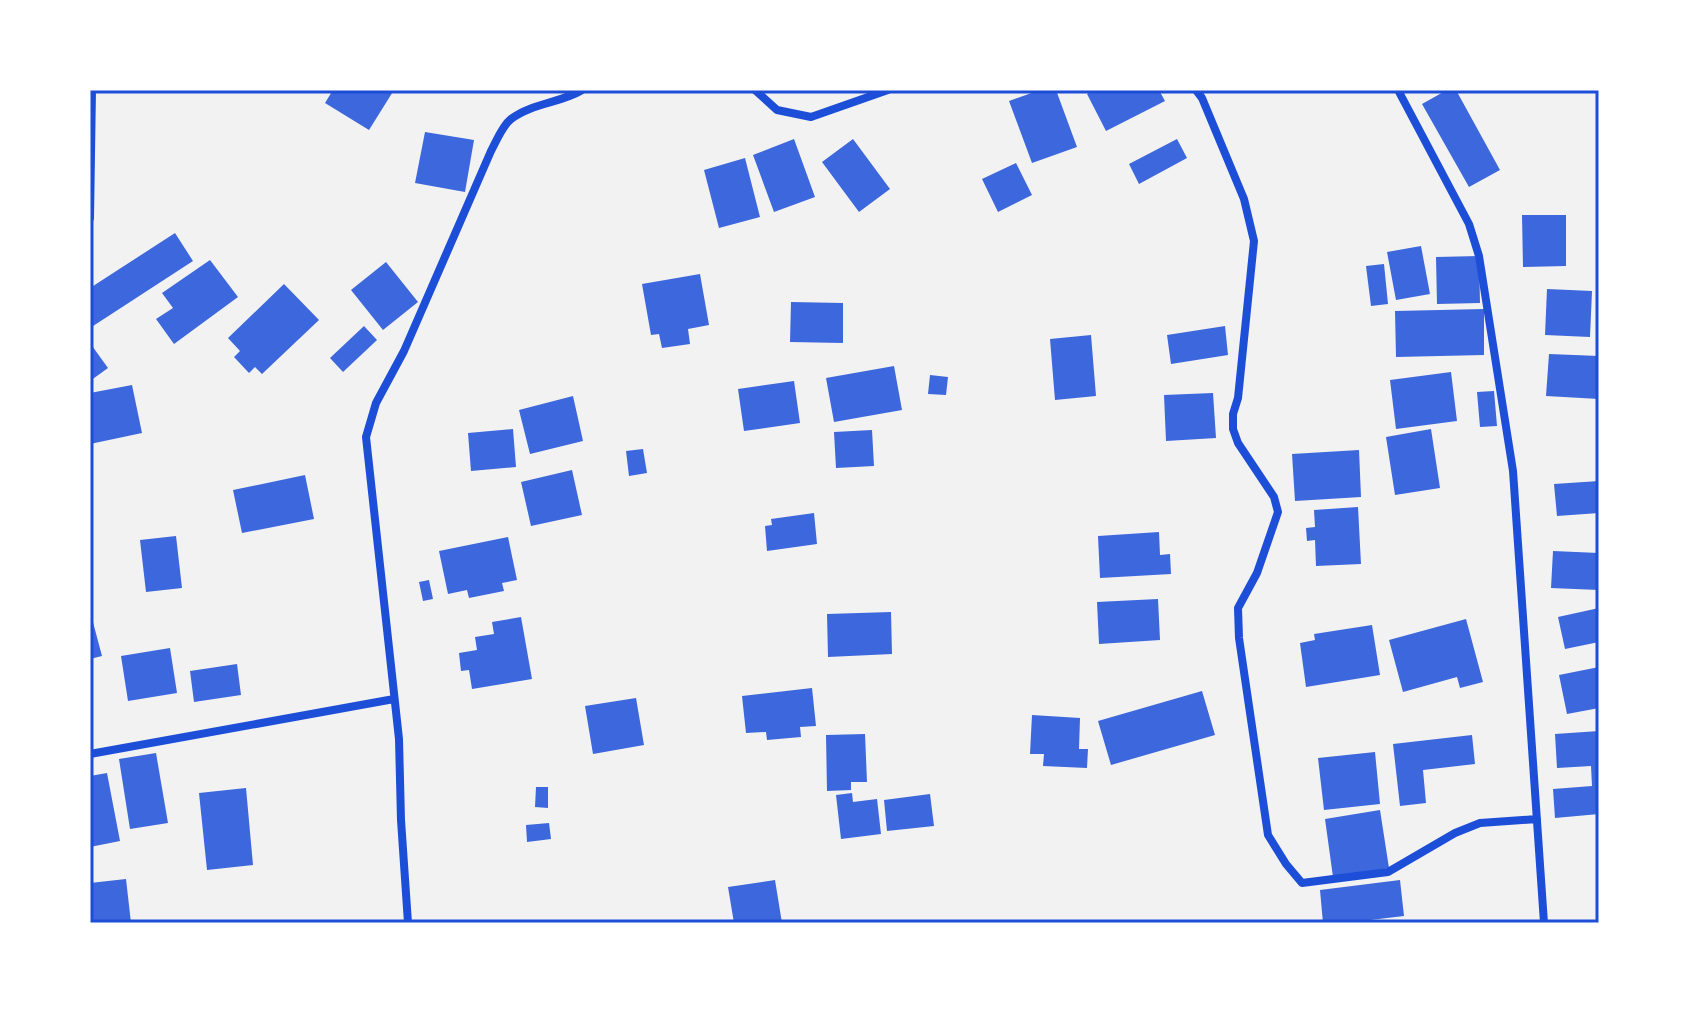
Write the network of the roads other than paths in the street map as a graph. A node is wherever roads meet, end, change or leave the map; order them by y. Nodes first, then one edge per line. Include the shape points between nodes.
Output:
1 (92, 90) edge
2 (582, 90) edge
3 (755, 90) edge
4 (888, 90) edge
5 (1196, 90) edge
6 (1398, 90) edge
7 (90, 218) edge
8 (394, 699) junction
9 (90, 754) edge
10 (1537, 819) junction
11 (408, 923) edge
12 (1544, 923) edge

1 - 7 street
2 - 8 street via 509,120 376,403 366,437
3 - 4 street via 777,110 811,117
5 - 10 street via 1244,199 1254,241 1233,429 1278,512 1257,573 1238,608 1268,835 1302,883 1388,872 1480,823
6 - 10 street via 1469,224 1479,256 1513,471
8 - 9 street
8 - 11 street
10 - 12 street

